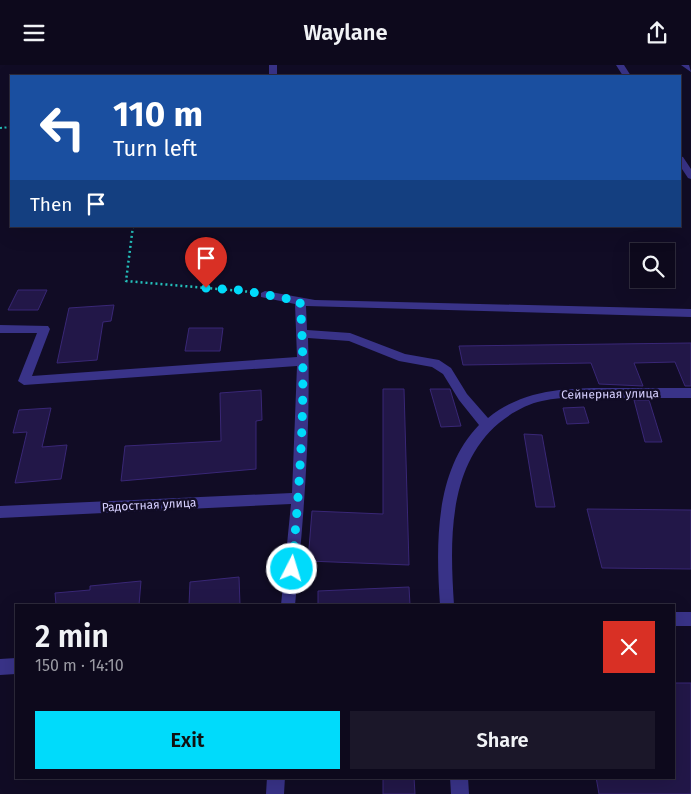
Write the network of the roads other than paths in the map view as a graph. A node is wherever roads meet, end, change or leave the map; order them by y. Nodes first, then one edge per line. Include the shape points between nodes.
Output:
1 (681, 161) edge
2 (691, 176) edge
3 (265, 295) road end
4 (300, 301) junction
5 (691, 313) edge
6 (0, 329) edge
7 (303, 334) junction
8 (304, 361) junction
9 (691, 393) edge
10 (487, 426) junction
11 (298, 498) junction
12 (0, 512) edge
13 (288, 604) edge
14 (447, 604) edge
15 (675, 619) edge
16 (691, 619) edge
17 (15, 666) edge
18 (0, 667) edge
19 (276, 779) edge
20 (459, 779) edge
21 (275, 794) edge
22 (460, 794) edge

1 - 2 street
3 - 4 street
4 - 5 street via 315,304
4 - 7 street
6 - 8 street via 44,329 24,381
7 - 8 street
7 - 10 street via 350,337 403,358 435,363 448,371 463,397
8 - 11 street
9 - 10 street, Сейнерная улица via 571,393 535,398 499,415
10 - 14 street, Сейнерная улица via 473,439 454,477 443,561
11 - 12 street, Радостная улица
11 - 13 street
15 - 16 street
17 - 18 street
19 - 21 street
20 - 22 street

